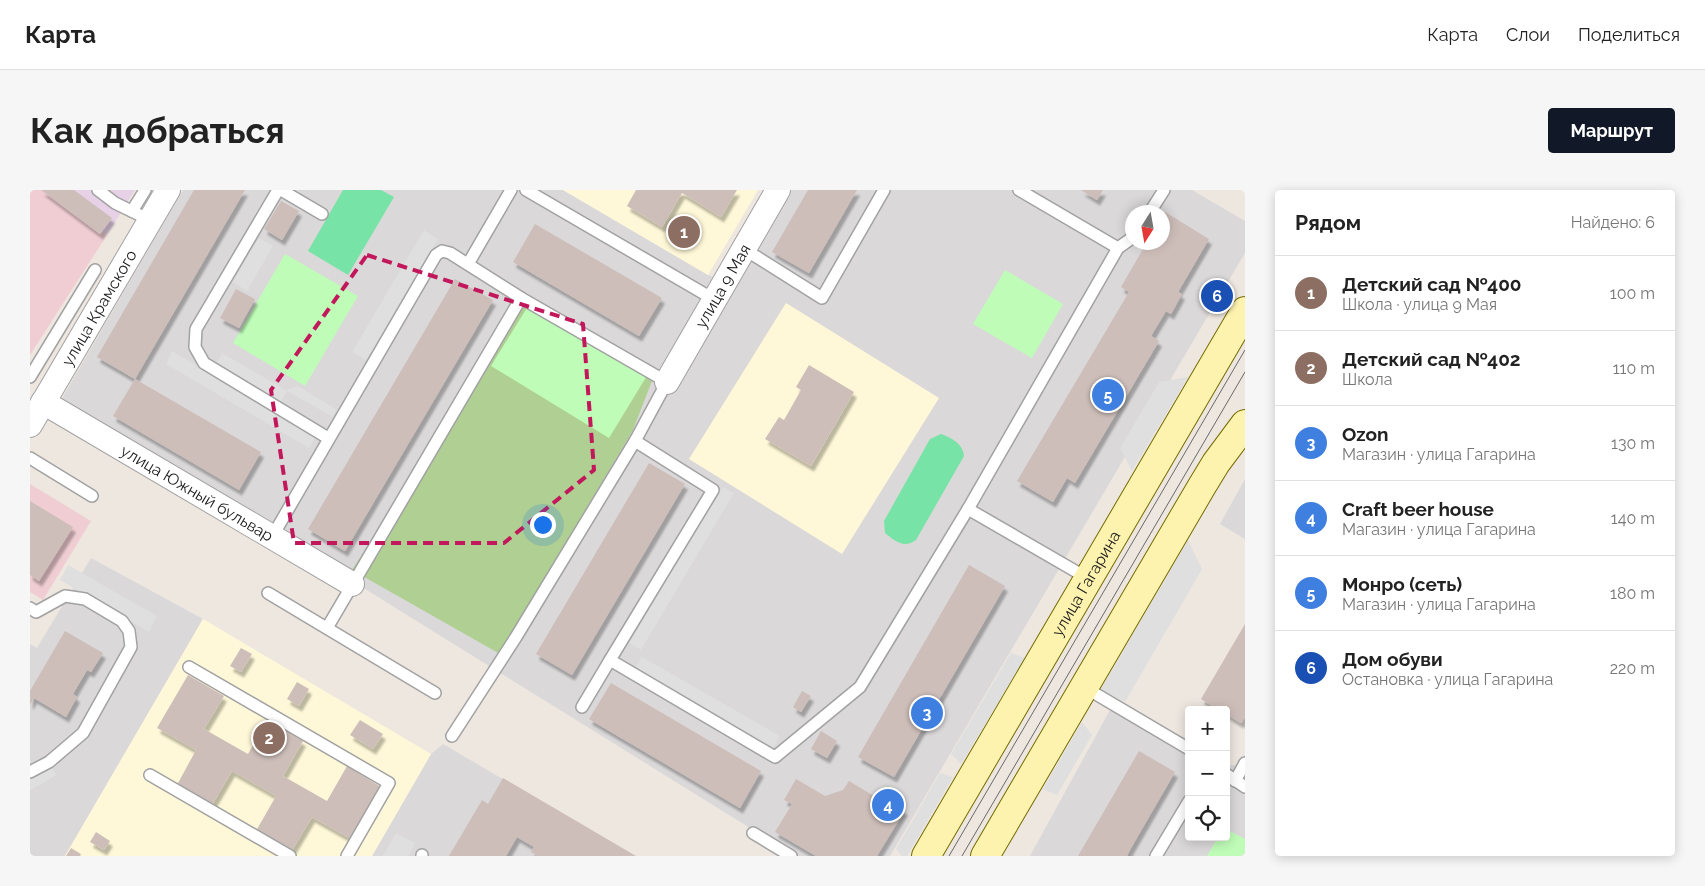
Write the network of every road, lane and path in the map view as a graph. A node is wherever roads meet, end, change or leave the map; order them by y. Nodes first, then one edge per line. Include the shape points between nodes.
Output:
1 (98, 190) edge
2 (145, 190) edge
3 (168, 190) edge
4 (280, 190) edge
5 (511, 190) edge
6 (526, 190) edge
7 (778, 190) edge
8 (884, 190) edge
9 (1019, 190) edge
10 (1164, 190) edge
11 (1154, 205) edge
12 (322, 214) dead end
13 (141, 215) junction
14 (1125, 243) edge
15 (1118, 248) junction
16 (744, 249) junction
17 (468, 264) junction
18 (95, 270) dead end
19 (521, 298) junction
20 (714, 300) junction
21 (1245, 311) edge
22 (30, 377) edge
23 (667, 382) junction
24 (35, 412) edge
25 (1245, 424) edge
26 (328, 438) junction
27 (635, 441) junction
28 (30, 458) edge
29 (92, 496) dead end
30 (968, 509) junction
31 (272, 536) junction
32 (1089, 579) junction
33 (352, 584) junction
34 (268, 593) dead end
35 (32, 612) edge
36 (327, 628) junction
37 (610, 660) junction
38 (189, 667) dead end
39 (1084, 686) junction
40 (435, 693) dead end
41 (582, 707) dead end
42 (452, 736) dead end
43 (1185, 747) edge
44 (1245, 763) edge
45 (30, 772) edge
46 (150, 775) dead end
47 (1236, 781) edge
48 (1185, 808) edge
49 (753, 833) dead end
50 (290, 856) edge
51 (347, 856) edge
52 (791, 856) edge
53 (926, 856) edge
54 (984, 856) edge
55 (1156, 856) edge

1 - 13 lane
2 - 13 lane
3 - 13 street, улица Крамского
4 - 12 lane
4 - 26 lane via 196,329 195,347 204,363
5 - 17 lane
6 - 20 lane
7 - 16 street, улица 9 Мая
8 - 16 lane via 822,298
9 - 15 lane
10 - 11 lane
13 - 24 street, улица Крамского
14 - 15 lane
15 - 30 lane
16 - 20 street, улица 9 Мая
17 - 19 lane
17 - 26 lane via 450,253 442,251 436,255
18 - 22 lane
19 - 23 lane
19 - 33 lane
20 - 23 street, улица 9 Мая
21 - 32 main road, улица Гагарина
23 - 27 lane
24 - 31 street, улица Южный бульвар
25 - 39 main road via 1216,463
26 - 31 lane
27 - 37 lane via 713,490
27 - 42 lane
28 - 29 lane
30 - 32 lane
30 - 37 lane via 860,687 776,757
31 - 33 street, улица Южный бульвар
32 - 53 main road, улица Гагарина
33 - 36 lane
34 - 36 lane
35 - 45 lane via 65,596 85,599 122,621 129,630 131,647 83,733 49,762
36 - 40 lane
37 - 41 lane
38 - 51 lane via 389,783
39 - 43 lane
39 - 54 main road
44 - 47 lane
46 - 50 lane
48 - 55 lane
49 - 52 lane

